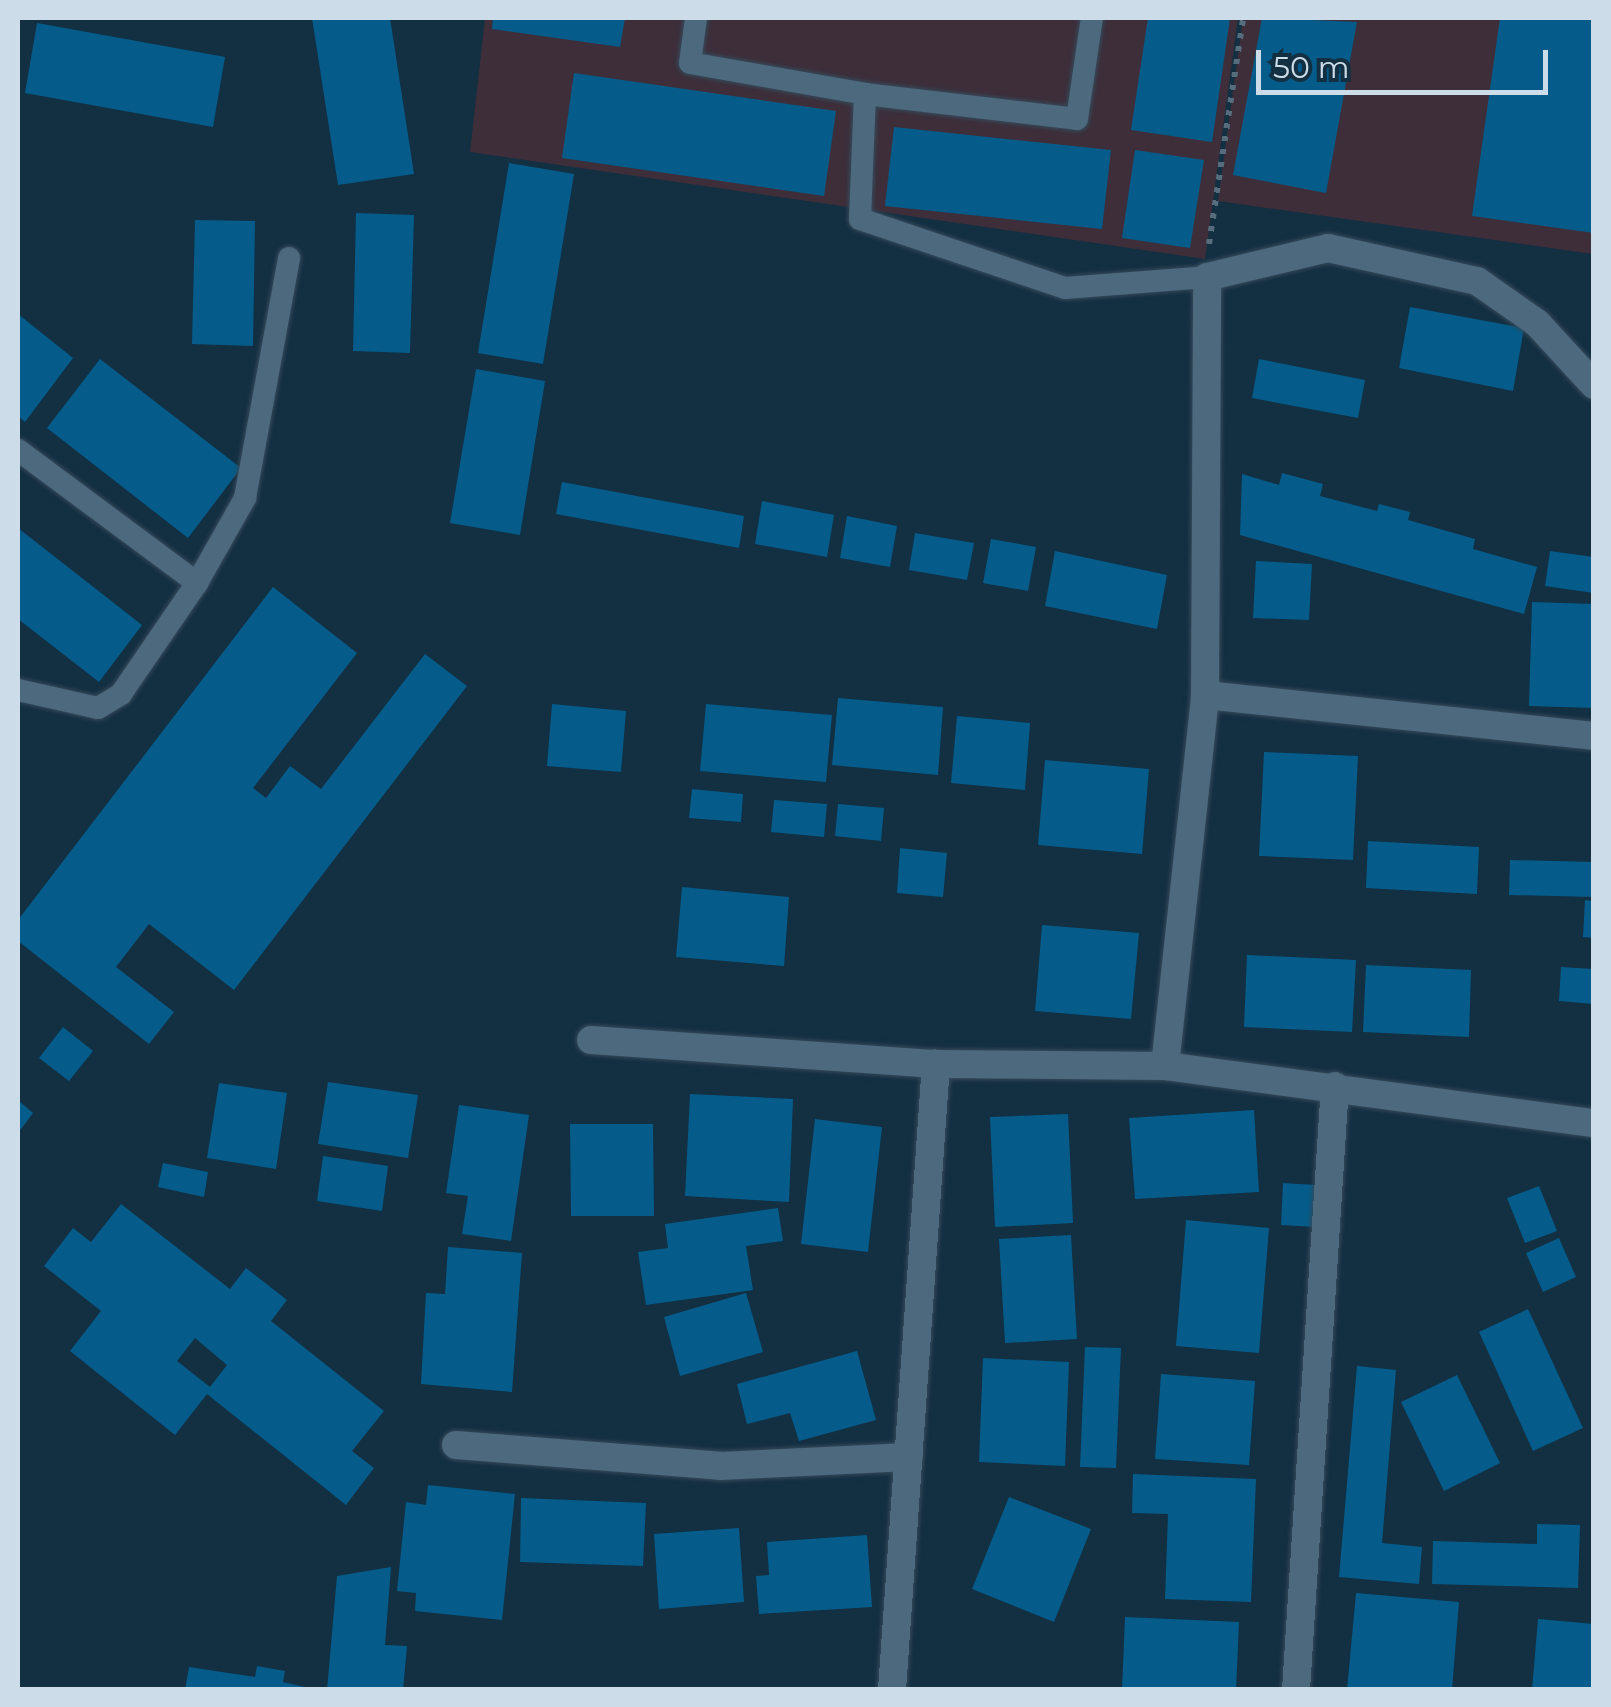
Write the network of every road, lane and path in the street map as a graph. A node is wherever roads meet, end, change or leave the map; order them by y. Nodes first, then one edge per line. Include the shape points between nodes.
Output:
1 (696, 18) edge
2 (1092, 18) edge
3 (1243, 18) edge
4 (865, 94) junction
5 (289, 258) dead end
6 (1207, 277) junction
7 (1594, 385) edge
8 (18, 450) edge
9 (196, 583) junction
10 (18, 690) edge
11 (1205, 694) junction
12 (1594, 736) edge
13 (591, 1040) dead end
14 (936, 1064) junction
15 (1165, 1066) junction
16 (1335, 1086) junction
17 (1594, 1123) edge
18 (456, 1445) dead end
19 (909, 1457) junction
20 (892, 1690) edge
21 (1296, 1690) edge

1 - 4 lane via 690,64
2 - 4 lane via 1078,119
3 - 6 path
4 - 6 lane via 860,220 1065,288
5 - 9 lane via 246,498
6 - 7 street via 1328,248 1478,281 1537,323
6 - 11 street
8 - 9 lane
9 - 10 lane via 121,694 98,708
11 - 12 street
11 - 15 street
13 - 14 street
14 - 15 street
14 - 19 street
15 - 16 street
16 - 17 street
16 - 21 street
18 - 19 street via 720,1466
19 - 20 street

